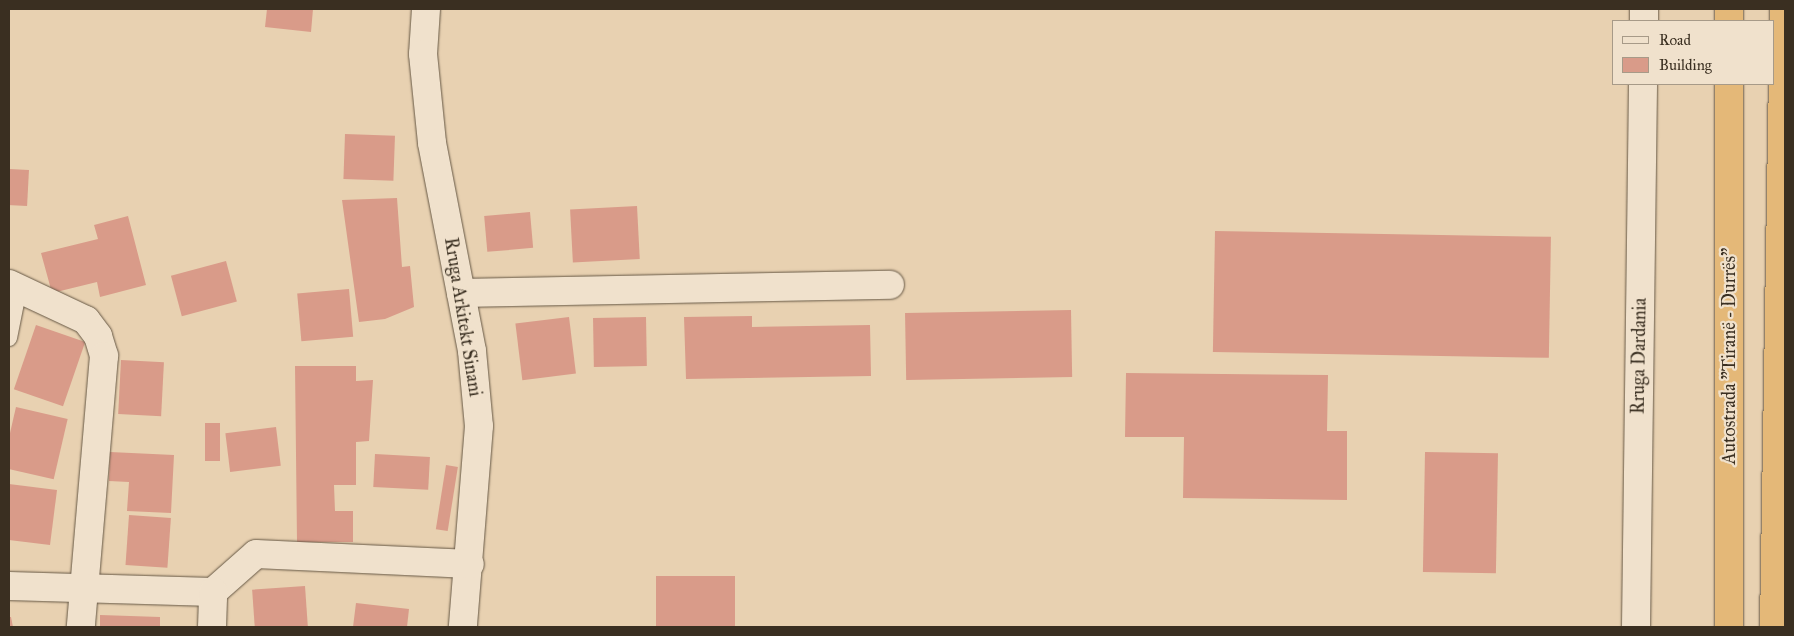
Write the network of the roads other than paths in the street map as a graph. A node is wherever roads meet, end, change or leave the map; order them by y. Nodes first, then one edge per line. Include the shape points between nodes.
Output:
1 (426, 9) edge
2 (1784, 9) edge
3 (1643, 85) edge
4 (1729, 85) edge
5 (14, 286) edge
6 (890, 286) dead end
7 (461, 293) junction
8 (9, 338) edge
9 (470, 564) junction
10 (9, 586) edge
11 (82, 586) junction
12 (213, 592) junction
13 (82, 627) edge
14 (212, 627) edge
15 (463, 627) edge
16 (1636, 627) edge
17 (1729, 627) edge
18 (1774, 627) edge

1 - 7 street, Rruga Arkitekt Sinani via 424,54 432,143
2 - 18 highway
3 - 16 street, Rruga Dardania
4 - 17 highway, Autostrada "Tiranë - Durrës"
5 - 8 lane
5 - 11 street via 86,320 98,336 104,356
6 - 7 street
7 - 9 street, Rruga Arkitekt Sinani via 479,426
9 - 12 street via 256,554
9 - 15 street, Rruga Arkitekt Sinani
10 - 11 street
11 - 12 street
11 - 13 street
12 - 14 street

